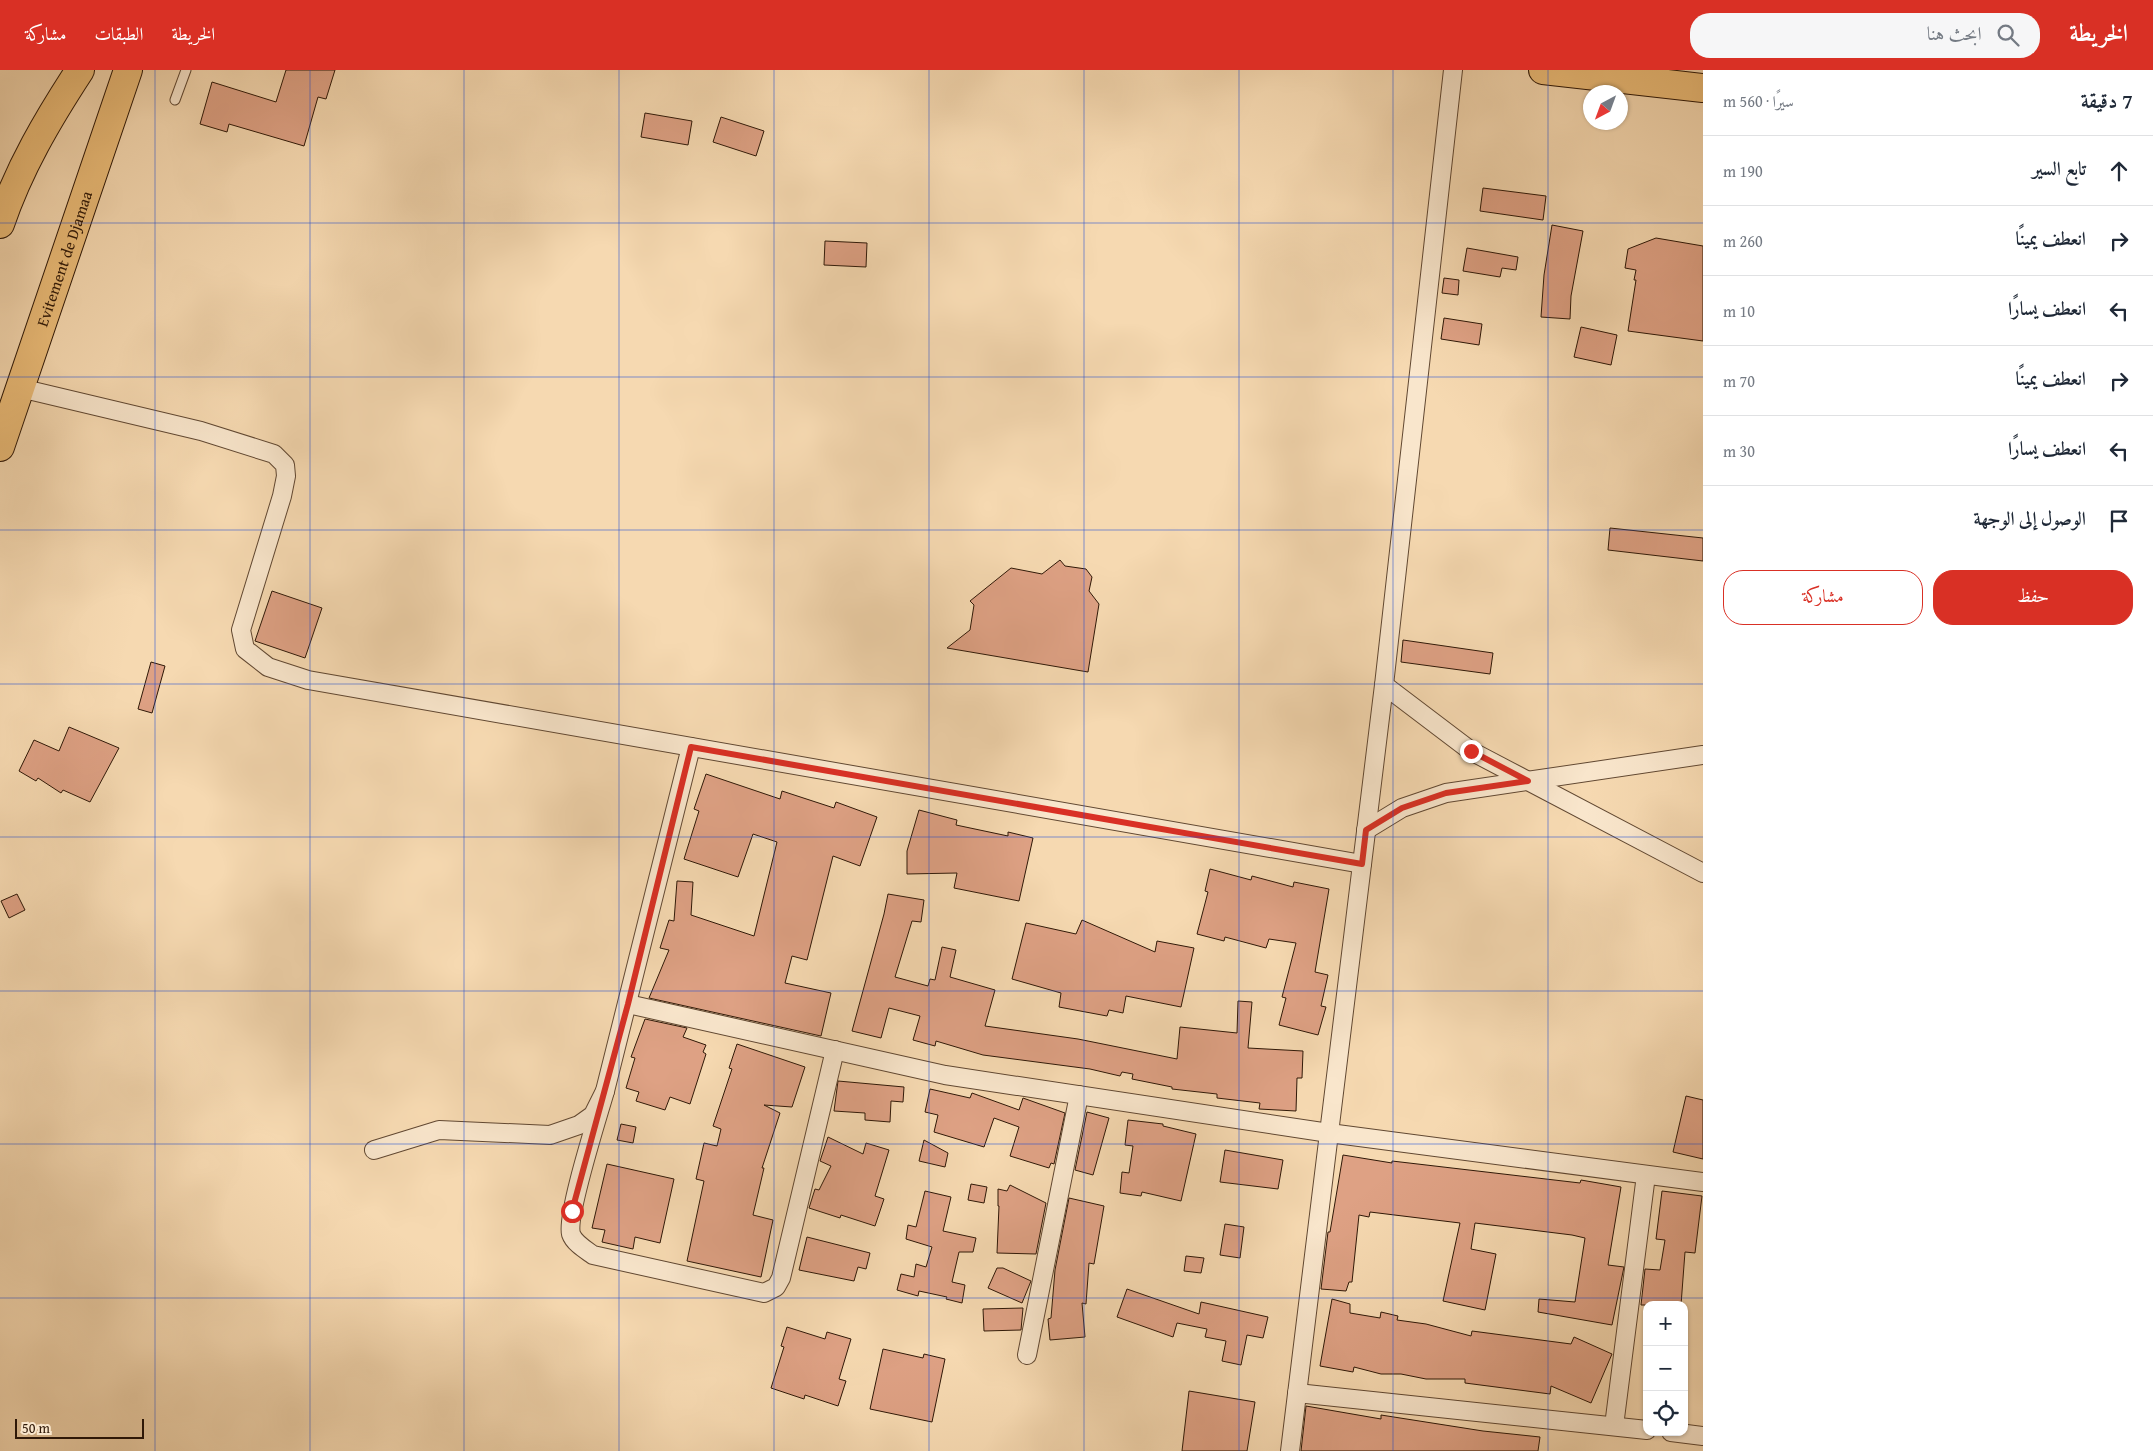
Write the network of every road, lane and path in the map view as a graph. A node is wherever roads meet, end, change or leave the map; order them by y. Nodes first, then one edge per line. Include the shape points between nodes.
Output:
1 (80, 70) edge
2 (128, 70) edge
3 (186, 70) edge
4 (1453, 70) edge
5 (1543, 70) edge
6 (1703, 88) edge
7 (175, 100) dead end
8 (0, 224) edge
9 (20, 388) junction
10 (0, 447) edge
11 (1384, 684) junction
12 (691, 747) junction
13 (1703, 755) edge
14 (1528, 781) junction
15 (1366, 830) junction
16 (1362, 864) junction
17 (1703, 873) edge
18 (628, 1004) junction
19 (835, 1050) junction
20 (605, 1091) junction
21 (1079, 1095) junction
22 (1329, 1133) junction
23 (374, 1150) dead end
24 (1646, 1175) junction
25 (1703, 1182) edge
26 (1026, 1355) dead end
27 (1297, 1393) junction
28 (1614, 1426) junction
29 (1643, 1430) edge
30 (1688, 1434) edge
31 (1703, 1436) edge
32 (1290, 1451) edge

1 - 8 main road via 28,155
2 - 9 main road, Evitement de Djamaa
3 - 7 lane
4 - 11 street
5 - 6 main road
9 - 10 main road, Evitement de Djamaa
9 - 12 street via 201,431 274,454 285,465 282,496 241,630 244,649 268,667 308,680
11 - 14 street via 1471,751
11 - 15 street
12 - 16 street
12 - 18 street
13 - 14 street
14 - 15 street via 1446,793 1402,808
14 - 17 street
15 - 16 street
16 - 22 street
18 - 19 street
18 - 20 street
19 - 20 street via 781,1278 776,1287 764,1293 593,1255 571,1234 572,1211
19 - 21 street via 945,1075
20 - 23 street via 593,1115 579,1125 550,1135 439,1130
21 - 22 street
21 - 26 street
22 - 24 street
22 - 27 street
24 - 25 street
24 - 28 street
27 - 28 street
27 - 32 street
28 - 29 street
30 - 31 street

